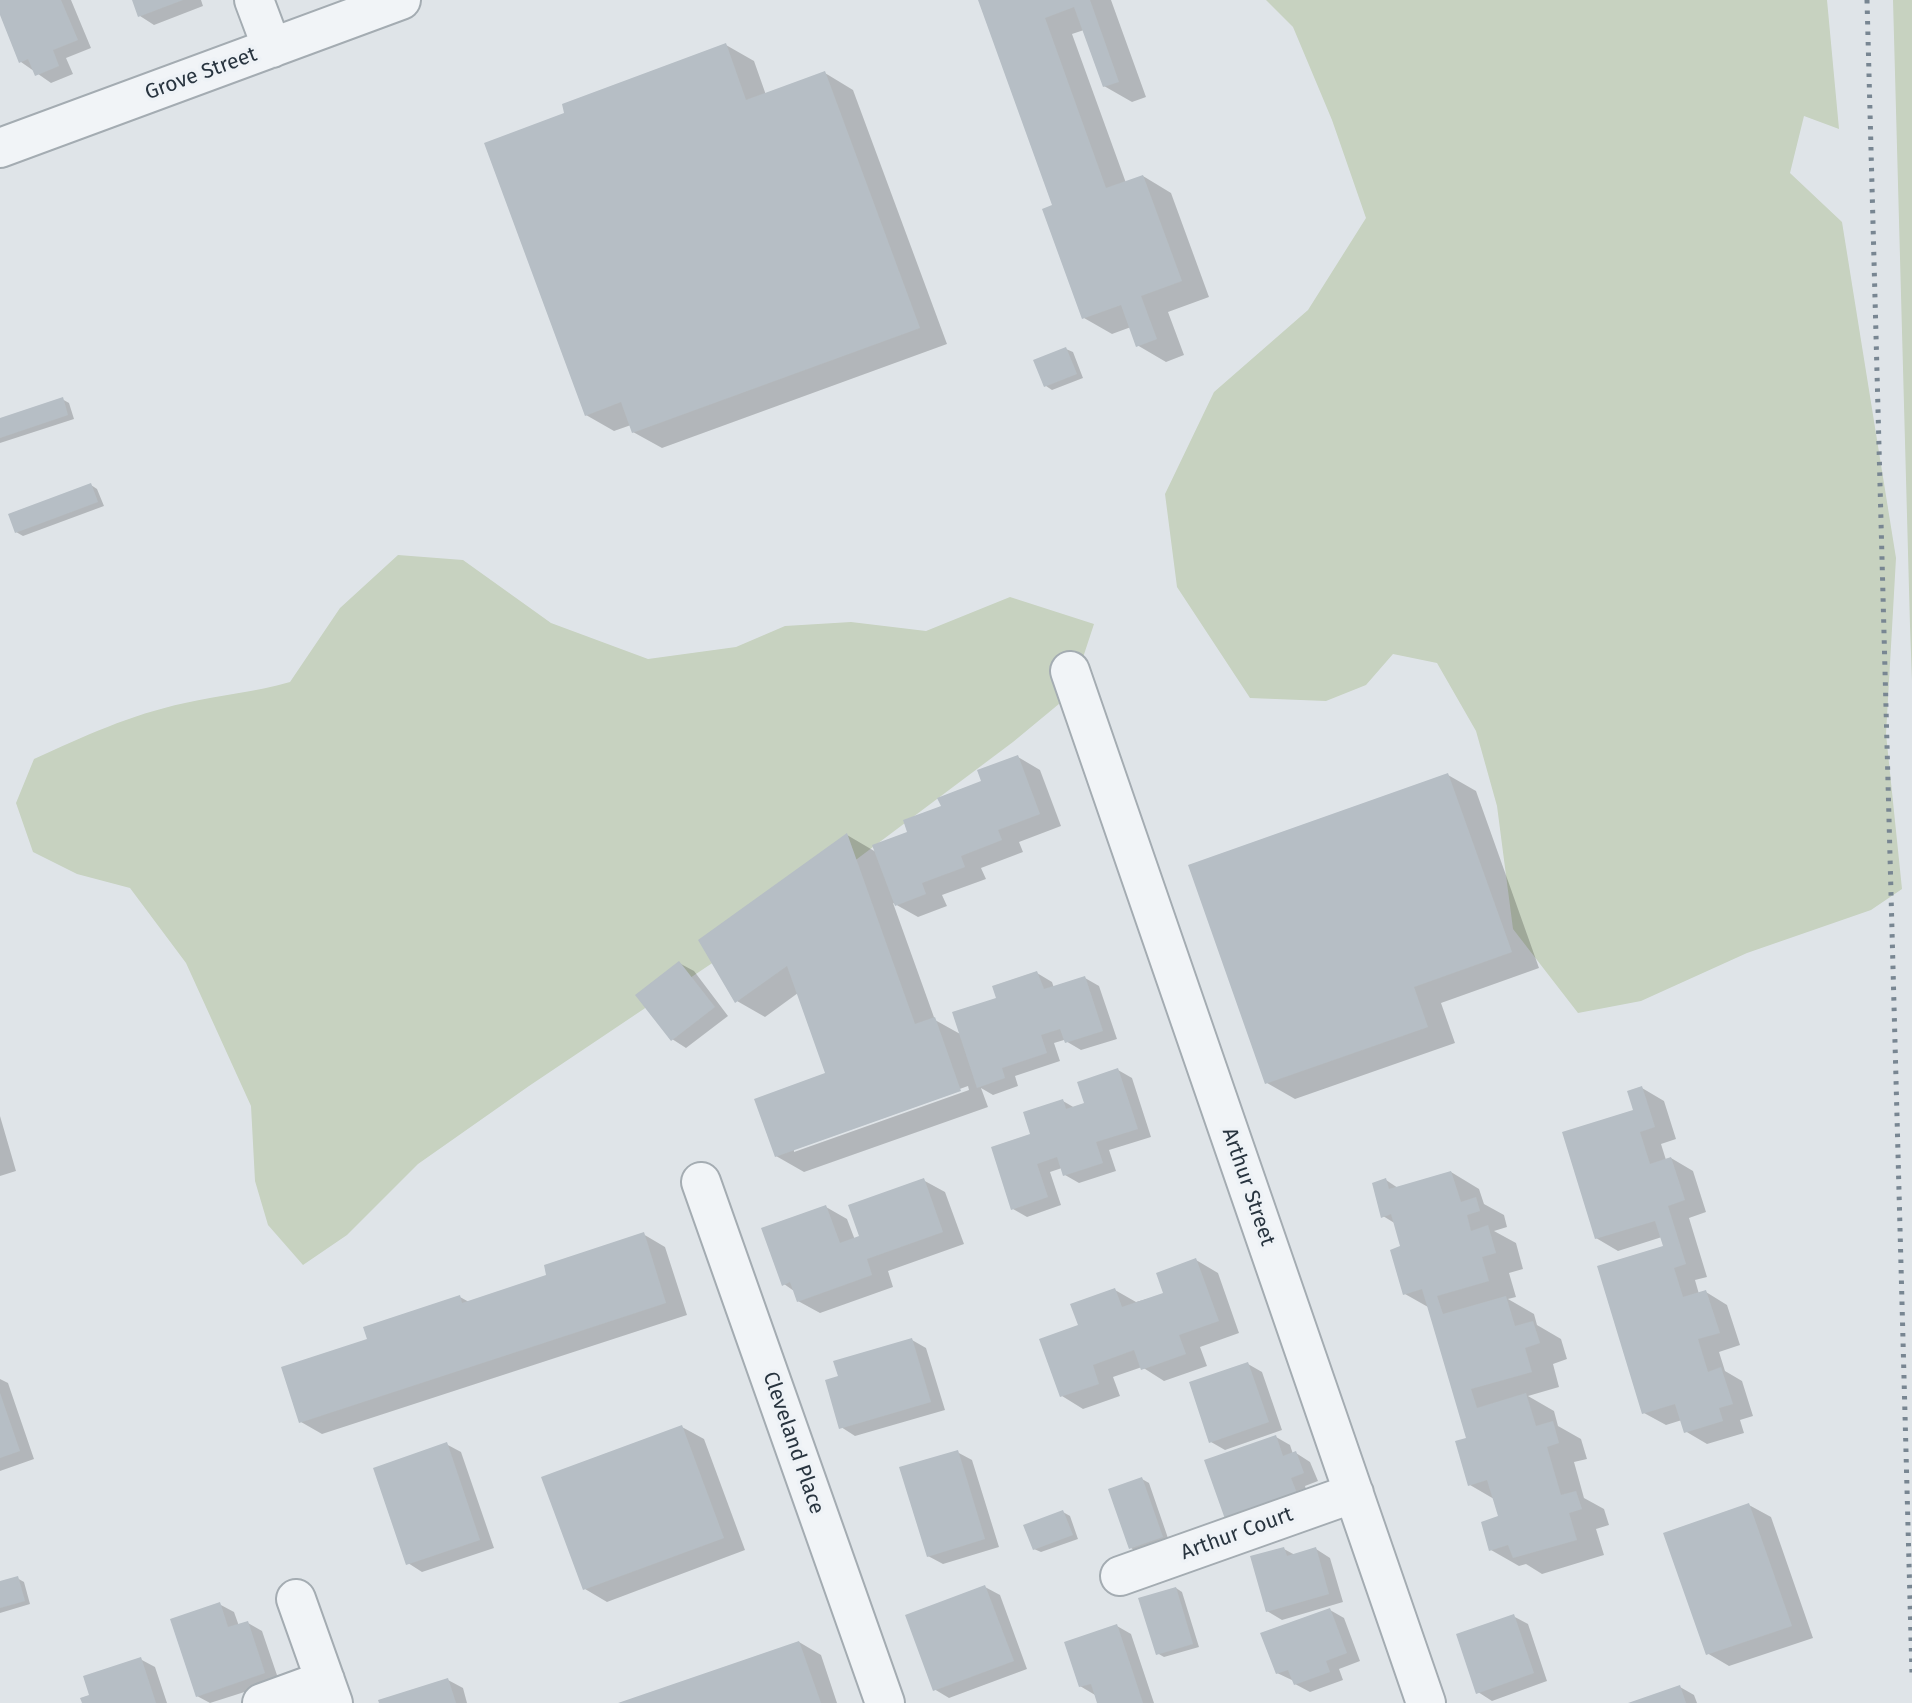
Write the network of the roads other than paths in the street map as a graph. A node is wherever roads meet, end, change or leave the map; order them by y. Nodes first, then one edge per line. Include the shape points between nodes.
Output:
1 (254, 0) edge
2 (401, 0) edge
3 (272, 48) junction
4 (0, 148) edge
5 (1070, 671) dead end
6 (701, 1182) dead end
7 (1354, 1493) junction
8 (1121, 1576) dead end
9 (296, 1599) dead end
10 (329, 1692) edge
11 (262, 1703) edge
12 (885, 1703) edge
13 (1426, 1703) edge

1 - 3 street
2 - 3 street, Grove Street
3 - 4 street, Grove Street
5 - 7 street, Arthur Street
6 - 12 street, Cleveland Place
7 - 8 street, Arthur Court
7 - 13 street, Arthur Street
9 - 10 street
10 - 11 street

